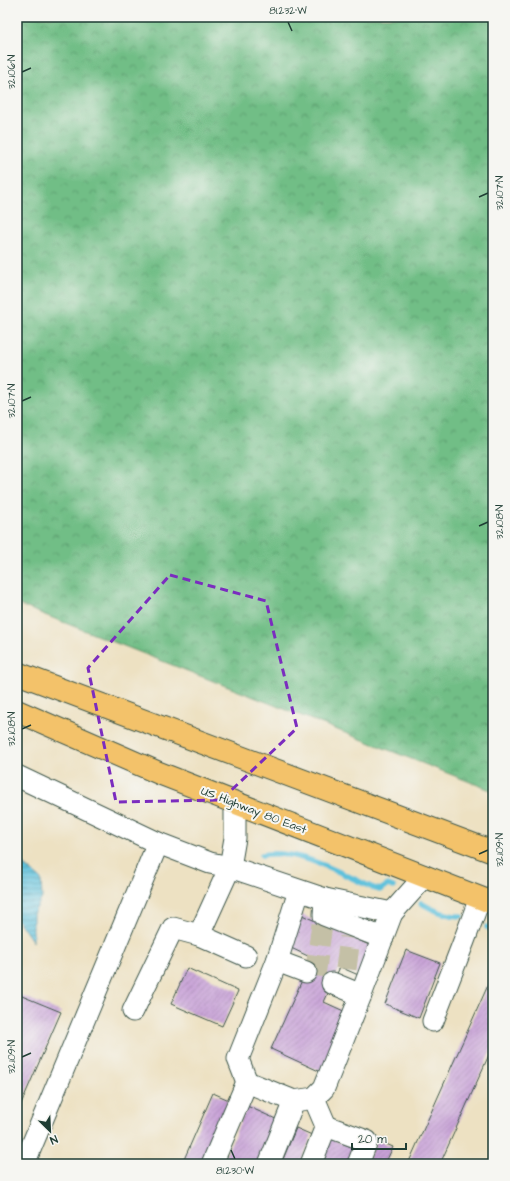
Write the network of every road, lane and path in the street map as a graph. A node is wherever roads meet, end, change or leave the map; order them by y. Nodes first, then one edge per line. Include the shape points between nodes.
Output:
1 (17, 673) edge
2 (17, 711) edge
3 (17, 776) edge
4 (235, 802) junction
5 (158, 843) junction
6 (493, 852) edge
7 (230, 867) junction
8 (425, 876) junction
9 (299, 891) junction
10 (486, 900) edge
11 (324, 913) junction
12 (392, 913) junction
13 (199, 935) junction
14 (382, 938) junction
15 (246, 956) dead end
16 (277, 961) junction
17 (306, 972) dead end
18 (133, 1011) dead end
19 (433, 1021) dead end
20 (247, 1082) junction
21 (304, 1100) junction
22 (326, 1126) junction
23 (24, 1164) edge
24 (212, 1164) edge
25 (269, 1164) edge
26 (310, 1164) edge
27 (358, 1164) edge

1 - 6 main road
2 - 4 main road, US Highway 80 East via 159,773
3 - 5 lane
4 - 7 lane via 235,838
4 - 8 main road, US Highway 80 East
5 - 7 lane via 210,863
5 - 23 lane
7 - 9 lane
7 - 13 lane
8 - 10 main road, US Highway 80 East
8 - 12 lane
9 - 11 lane
9 - 16 lane
10 - 19 lane via 464,941
11 - 12 lane
11 - 14 lane via 351,931
12 - 14 lane
13 - 15 lane
13 - 18 lane via 173,928
14 - 21 lane via 346,984 324,1088
16 - 17 lane
16 - 20 lane via 238,1059
20 - 21 lane
20 - 24 lane
21 - 22 lane
21 - 25 lane
22 - 26 lane
22 - 27 lane via 367,1141

